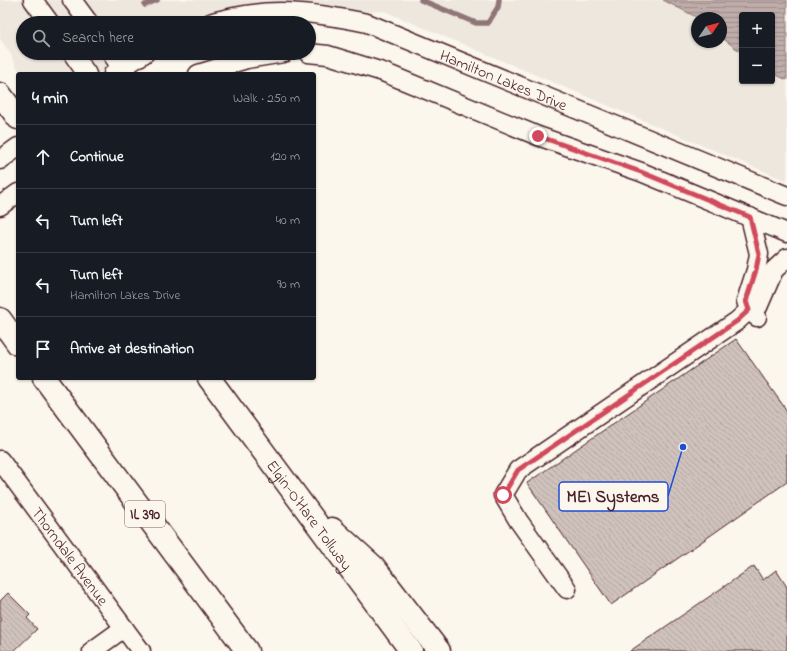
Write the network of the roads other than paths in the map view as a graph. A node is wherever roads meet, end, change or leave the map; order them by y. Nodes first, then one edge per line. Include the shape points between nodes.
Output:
1 (33, 0) edge
2 (72, 0) edge
3 (45, 16) edge
4 (84, 16) edge
5 (241, 16) edge
6 (316, 54) edge
7 (77, 60) edge
8 (114, 60) edge
9 (136, 60) edge
10 (244, 60) edge
11 (86, 72) edge
12 (120, 72) edge
13 (205, 72) edge
14 (0, 94) edge
15 (16, 115) edge
16 (16, 148) edge
17 (0, 160) edge
18 (16, 194) edge
19 (787, 196) edge
20 (0, 206) edge
21 (750, 217) junction
22 (787, 232) edge
23 (787, 258) edge
24 (753, 313) junction
25 (0, 319) edge
26 (16, 341) edge
27 (45, 380) edge
28 (211, 380) edge
29 (0, 460) edge
30 (300, 501) junction
31 (567, 589) dead end
32 (124, 628) junction
33 (92, 651) edge
34 (142, 651) edge
35 (246, 651) edge
36 (411, 651) edge
37 (438, 651) edge

1 - 3 street
2 - 4 street
5 - 19 street, Hamilton Lakes Drive via 286,12 320,14 367,23
6 - 21 street via 328,55 382,72 538,136 641,172
7 - 11 street
8 - 12 street
9 - 12 street
10 - 13 street
14 - 15 highway
16 - 17 street
18 - 20 street
21 - 22 street
21 - 24 street via 759,254 746,301
23 - 24 street via 774,270
24 - 31 street via 737,321 518,470 503,495
25 - 26 highway
27 - 35 highway, IL 390
28 - 30 highway, Elgin-O'Hare Tollway
29 - 32 street, Thorndale Avenue
30 - 36 highway, Elgin-O'Hare Tollway
30 - 37 highway via 374,567
32 - 33 street
32 - 34 street, Thorndale Avenue

